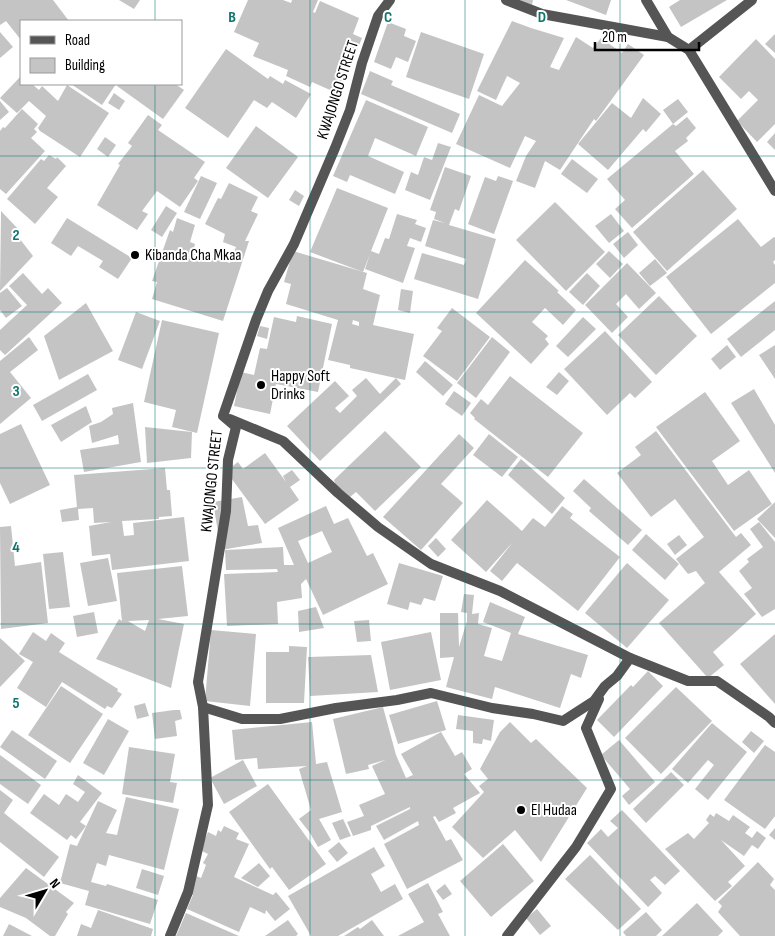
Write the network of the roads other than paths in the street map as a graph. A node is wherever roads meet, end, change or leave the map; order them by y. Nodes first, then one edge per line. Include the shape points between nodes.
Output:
1 (390, 0) edge
2 (506, 0) edge
3 (646, 0) edge
4 (752, 0) edge
5 (668, 37) junction
6 (689, 50) junction
7 (775, 191) edge
8 (223, 416) junction
9 (630, 658) junction
10 (605, 686) junction
11 (203, 706) junction
12 (775, 723) edge
13 (170, 936) edge
14 (507, 936) edge

1 - 8 street, KWAJONGO STREET via 378,16 350,110 294,244 268,291
2 - 5 street via 542,14
3 - 5 street
4 - 6 street
5 - 6 street
6 - 7 street
8 - 9 street via 283,441 378,527 431,564 500,591
8 - 11 street, KWAJONGO STREET via 236,427 228,460 226,511 198,682
9 - 10 street
9 - 12 street via 688,682 716,681
10 - 11 street via 594,701 562,721 431,693 280,719 242,719
10 - 14 street via 586,728 611,789 576,847
11 - 13 street, KWAJONGO STREET via 208,805 188,892

